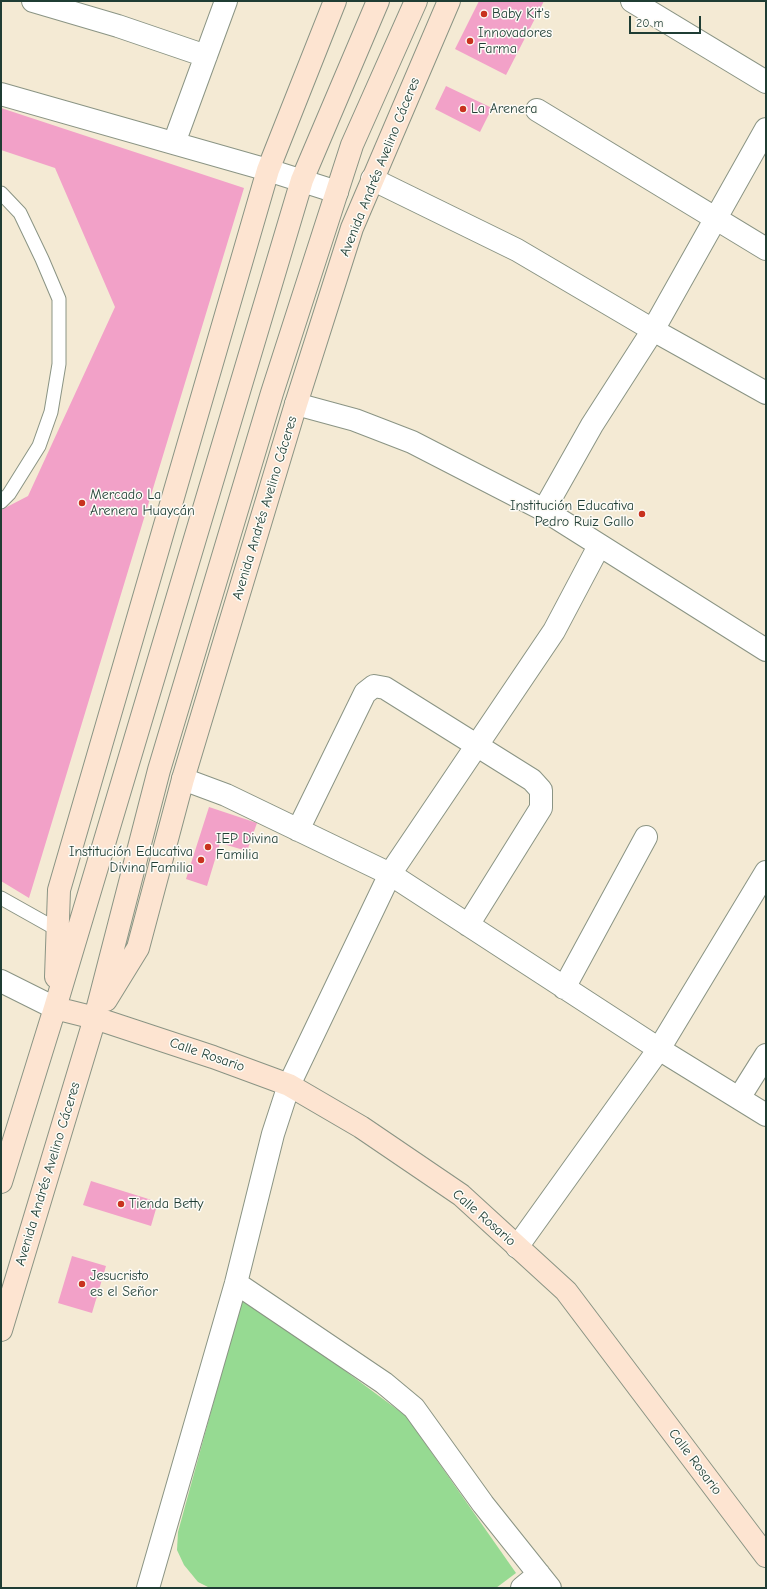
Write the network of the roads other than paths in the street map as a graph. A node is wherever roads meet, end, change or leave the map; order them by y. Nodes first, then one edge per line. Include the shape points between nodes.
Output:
1 (33, 1) edge
2 (226, 1) edge
3 (378, 1) edge
4 (416, 1) edge
5 (449, 1) edge
6 (632, 1) edge
7 (331, 2) edge
8 (206, 56) junction
9 (766, 82) edge
10 (1, 94) edge
11 (537, 110) dead end
12 (766, 130) edge
13 (174, 143) junction
14 (268, 170) junction
15 (372, 179) junction
16 (302, 180) junction
17 (337, 192) junction
18 (1, 193) edge
19 (716, 219) junction
20 (766, 249) edge
21 (653, 330) junction
22 (766, 393) edge
23 (296, 404) junction
24 (1, 502) edge
25 (544, 510) junction
26 (599, 546) junction
27 (766, 650) edge
28 (476, 744) junction
29 (182, 779) junction
30 (298, 830) junction
31 (646, 837) dead end
32 (766, 872) edge
33 (390, 874) junction
34 (1, 898) edge
35 (468, 925) junction
36 (58, 930) junction
37 (1, 981) edge
38 (564, 988) junction
39 (55, 1008) junction
40 (95, 1018) junction
41 (659, 1049) junction
42 (766, 1055) edge
43 (288, 1085) junction
44 (740, 1098) junction
45 (766, 1115) edge
46 (1, 1182) edge
47 (518, 1247) junction
48 (236, 1283) junction
49 (1, 1330) edge
50 (766, 1556) edge
51 (545, 1581) edge
52 (155, 1586) edge
53 (522, 1588) edge

1 - 8 street
2 - 8 street
3 - 16 street
4 - 17 street, Avenida Andrés Avelino Cáceres via 352,145
5 - 15 street, Avenida Andrés Avelino Cáceres
6 - 9 street
7 - 14 street
8 - 13 street
10 - 13 street
11 - 19 street
12 - 19 street
13 - 14 street
14 - 16 street
14 - 36 street via 59,890
15 - 21 street via 517,250
15 - 23 street, Avenida Andrés Avelino Cáceres via 352,228
16 - 17 street
16 - 39 street
17 - 40 street, Avenida Andrés Avelino Cáceres via 272,393 159,770
18 - 24 lane via 20,213 59,299 59,364 51,412 39,446 9,494
19 - 20 street
19 - 21 street
21 - 22 street
21 - 25 street via 592,425
23 - 25 street via 355,420 412,442
23 - 29 street, Avenida Andrés Avelino Cáceres
25 - 26 street
26 - 27 street
26 - 28 street via 554,631
28 - 30 street via 385,688 374,686 365,692
28 - 33 street
28 - 35 street via 532,780 541,790 541,808
29 - 30 street via 226,795
29 - 40 street, Avenida Andrés Avelino Cáceres via 138,948
30 - 33 street
31 - 38 street
32 - 41 street
33 - 35 street
33 - 43 street
34 - 36 lane
35 - 38 street
36 - 39 street
37 - 39 street
38 - 41 street
39 - 40 street, Calle Rosario
39 - 46 street
40 - 43 street, Calle Rosario via 214,1056
40 - 49 street, Avenida Andrés Avelino Cáceres
41 - 44 street
41 - 47 street
42 - 44 street
43 - 47 street, Calle Rosario via 361,1127 461,1195
43 - 48 street via 273,1134
44 - 45 street
47 - 50 street, Calle Rosario via 566,1290
48 - 51 street via 384,1383 414,1408 483,1504
48 - 52 street
51 - 53 street

